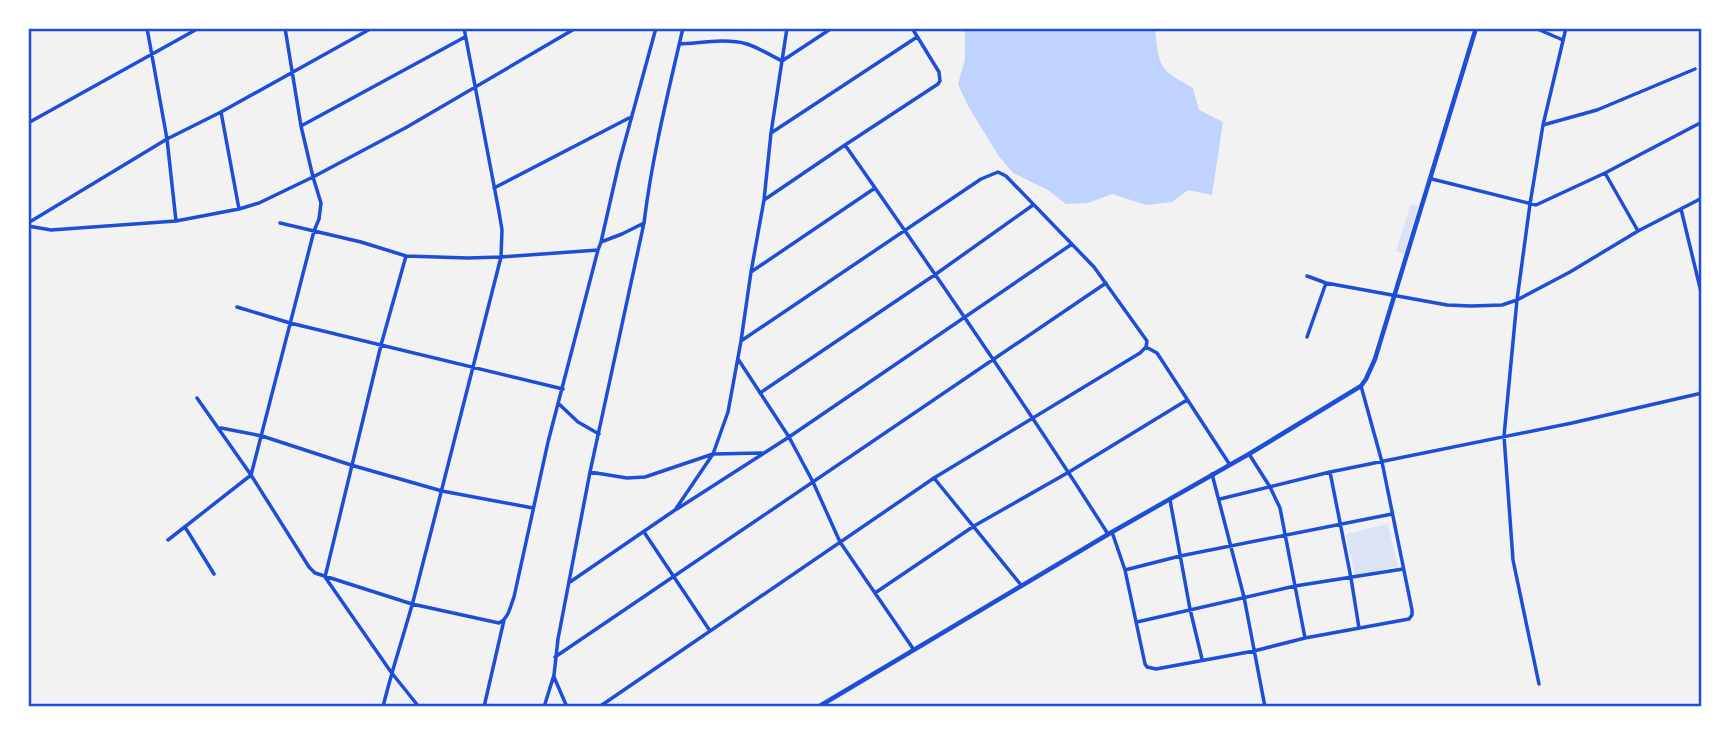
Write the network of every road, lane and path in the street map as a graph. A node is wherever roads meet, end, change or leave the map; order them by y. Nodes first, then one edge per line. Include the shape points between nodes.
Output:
1 (147, 28) edge
2 (200, 28) edge
3 (285, 28) edge
4 (372, 28) edge
5 (464, 28) edge
6 (576, 28) edge
7 (656, 28) edge
8 (682, 28) edge
9 (787, 28) edge
10 (832, 28) edge
11 (912, 28) edge
12 (1476, 28) edge
13 (1535, 28) edge
14 (1566, 28) edge
15 (465, 37) junction
16 (917, 37) junction
17 (1563, 40) junction
18 (679, 44) junction
19 (151, 56) junction
20 (782, 61) junction
21 (1695, 69) dead end
22 (292, 72) junction
23 (474, 87) junction
24 (221, 112) junction
25 (631, 117) junction
26 (1702, 122) edge
27 (28, 123) edge
28 (1543, 125) junction
29 (301, 126) junction
30 (771, 133) junction
31 (167, 139) junction
32 (845, 145) junction
33 (1605, 173) junction
34 (313, 177) junction
35 (1432, 179) junction
36 (494, 188) junction
37 (876, 188) junction
38 (1702, 198) edge
39 (764, 200) junction
40 (1530, 204) junction
41 (1033, 205) junction
42 (239, 209) junction
43 (1681, 209) junction
44 (176, 221) junction
45 (280, 223) dead end
46 (644, 223) junction
47 (28, 224) edge
48 (314, 231) junction
49 (906, 231) junction
50 (1638, 231) junction
51 (601, 242) junction
52 (1072, 244) junction
53 (598, 250) junction
54 (406, 256) junction
55 (501, 257) junction
56 (751, 272) junction
57 (936, 274) junction
58 (1307, 276) dead end
59 (1107, 283) junction
60 (1326, 283) junction
61 (1396, 296) junction
62 (1702, 296) edge
63 (1517, 300) junction
64 (237, 307) dead end
65 (964, 317) junction
66 (290, 323) junction
67 (1307, 337) dead end
68 (741, 341) junction
69 (381, 345) junction
70 (1146, 347) junction
71 (738, 359) junction
72 (994, 359) junction
73 (473, 368) junction
74 (1361, 386) junction
75 (563, 389) junction
76 (760, 393) junction
77 (1702, 393) edge
78 (197, 398) dead end
79 (1187, 400) junction
80 (559, 404) junction
81 (1034, 418) junction
82 (219, 427) junction
83 (598, 434) junction
84 (262, 436) junction
85 (1504, 436) junction
86 (789, 437) junction
87 (765, 453) junction
88 (713, 454) junction
89 (1249, 454) junction
90 (1382, 462) junction
91 (351, 465) junction
92 (1230, 465) junction
93 (590, 472) junction
94 (1069, 472) junction
95 (1329, 472) junction
96 (1212, 474) junction
97 (251, 475) junction
98 (934, 478) junction
99 (813, 482) junction
100 (1270, 487) junction
101 (442, 491) junction
102 (1220, 499) junction
103 (1170, 500) junction
104 (533, 508) junction
105 (675, 510) junction
106 (1392, 514) junction
107 (1340, 523) junction
108 (974, 526) junction
109 (185, 527) junction
110 (644, 532) junction
111 (1110, 534) junction
112 (1285, 535) junction
113 (168, 540) dead end
114 (840, 542) junction
115 (1230, 546) junction
116 (1180, 556) junction
117 (1404, 569) junction
118 (1125, 570) junction
119 (214, 574) dead end
120 (325, 577) junction
121 (673, 577) junction
122 (1351, 578) junction
123 (569, 583) junction
124 (1295, 586) junction
125 (1023, 587) junction
126 (875, 593) junction
127 (1244, 597) junction
128 (412, 604) junction
129 (1190, 609) junction
130 (504, 620) junction
131 (1137, 622) junction
132 (1359, 628) junction
133 (710, 631) junction
134 (1305, 638) junction
135 (914, 650) junction
136 (1254, 650) junction
137 (555, 657) junction
138 (1202, 659) junction
139 (391, 672) junction
140 (554, 675) junction
141 (1539, 684) dead end
142 (383, 707) edge
143 (419, 707) edge
144 (484, 707) edge
145 (544, 707) edge
146 (567, 707) edge
147 (598, 707) edge
148 (818, 707) edge
149 (1265, 707) edge

1 - 19 street
2 - 19 street
3 - 22 street
4 - 22 street
5 - 15 street
6 - 23 street
7 - 25 street
8 - 18 street
9 - 20 street
10 - 20 street
11 - 16 street
12 - 35 main road
13 - 17 street
14 - 17 street
15 - 23 street
15 - 29 street
16 - 30 street
16 - 32 street via 939,72 938,84
17 - 28 street
18 - 20 street via 731,41
18 - 46 street
19 - 27 street
19 - 31 street
20 - 30 street
21 - 28 street via 1597,110
22 - 24 street
22 - 29 street
23 - 34 street
23 - 36 street
24 - 31 street
24 - 42 street
25 - 36 street
25 - 51 street
26 - 33 street
28 - 40 street
29 - 34 street
30 - 39 street
31 - 44 street
31 - 47 street
32 - 37 street
32 - 39 street
33 - 40 street
33 - 50 street
34 - 42 street
34 - 48 street via 321,203
35 - 40 street
35 - 61 main road
36 - 55 street via 502,230
37 - 49 street
37 - 56 street
38 - 43 street
39 - 56 street
40 - 63 street
41 - 49 street via 1006,176 993,173
41 - 52 street
41 - 57 street
42 - 44 street
43 - 50 street
43 - 62 street
44 - 47 street via 51,230
45 - 48 street
46 - 51 street
46 - 83 street
48 - 54 street
48 - 66 street
49 - 57 street
49 - 68 street
50 - 63 street
51 - 53 street
52 - 59 street
52 - 65 street
53 - 55 street
53 - 75 street
54 - 55 street
54 - 69 street
55 - 73 street
56 - 68 street
57 - 65 street
57 - 76 street
58 - 60 street
59 - 70 street via 1146,338
59 - 72 street
60 - 61 street
60 - 67 street
61 - 63 street via 1471,306
61 - 74 main road via 1376,359
63 - 85 street
64 - 66 street
65 - 72 street
65 - 86 street
66 - 69 street
66 - 84 street
68 - 71 street
69 - 73 street
69 - 91 street
70 - 79 street via 1157,353
70 - 81 street
71 - 76 street
71 - 88 street via 728,412
72 - 81 street
72 - 99 street
73 - 75 street
73 - 101 street
74 - 89 main road
74 - 90 street
75 - 80 street
76 - 86 street
77 - 85 street
78 - 82 street
79 - 92 street
79 - 94 street
80 - 83 street
80 - 104 street
81 - 94 street
81 - 98 street
82 - 84 street
82 - 97 street
83 - 93 street
84 - 91 street
84 - 97 street
85 - 90 street
85 - 141 street via 1513,560
86 - 87 street
86 - 99 street
87 - 88 street
87 - 105 street
88 - 93 street via 645,477
88 - 105 street
89 - 92 main road
89 - 100 street
90 - 95 street
90 - 106 street
91 - 101 street
91 - 120 street
92 - 96 main road
93 - 123 street
94 - 108 street
94 - 111 street
95 - 100 street
95 - 107 street
96 - 102 street
96 - 103 main road
97 - 109 street
97 - 120 street via 309,567
98 - 108 street
98 - 114 street
99 - 114 street
99 - 121 street
100 - 102 street
100 - 112 street
101 - 104 street
101 - 128 street
102 - 115 street
103 - 111 main road
103 - 116 street
104 - 130 street via 514,597
105 - 110 street
106 - 107 street
106 - 117 street
107 - 112 street
107 - 122 street
108 - 125 street
108 - 126 street
109 - 113 street
109 - 119 street
110 - 121 street
110 - 123 street
111 - 118 street
111 - 125 main road
112 - 115 street
112 - 124 street
114 - 126 street
114 - 133 street
115 - 116 street
115 - 127 street
116 - 118 street
116 - 129 street
117 - 122 street
117 - 132 street via 1411,617
118 - 131 street
120 - 128 street
120 - 139 street
121 - 133 street
121 - 137 street
122 - 124 street
122 - 132 street
123 - 137 street
124 - 127 street
124 - 134 street
125 - 135 main road
126 - 135 street
127 - 129 street
127 - 136 street
128 - 130 street via 499,623
128 - 139 street
129 - 131 street
129 - 138 street
130 - 144 street
131 - 138 street via 1147,667
132 - 134 street
133 - 147 street
134 - 136 street
135 - 148 main road
136 - 138 street
136 - 149 street
137 - 140 street
139 - 142 street
139 - 143 street
140 - 145 street
140 - 146 street

